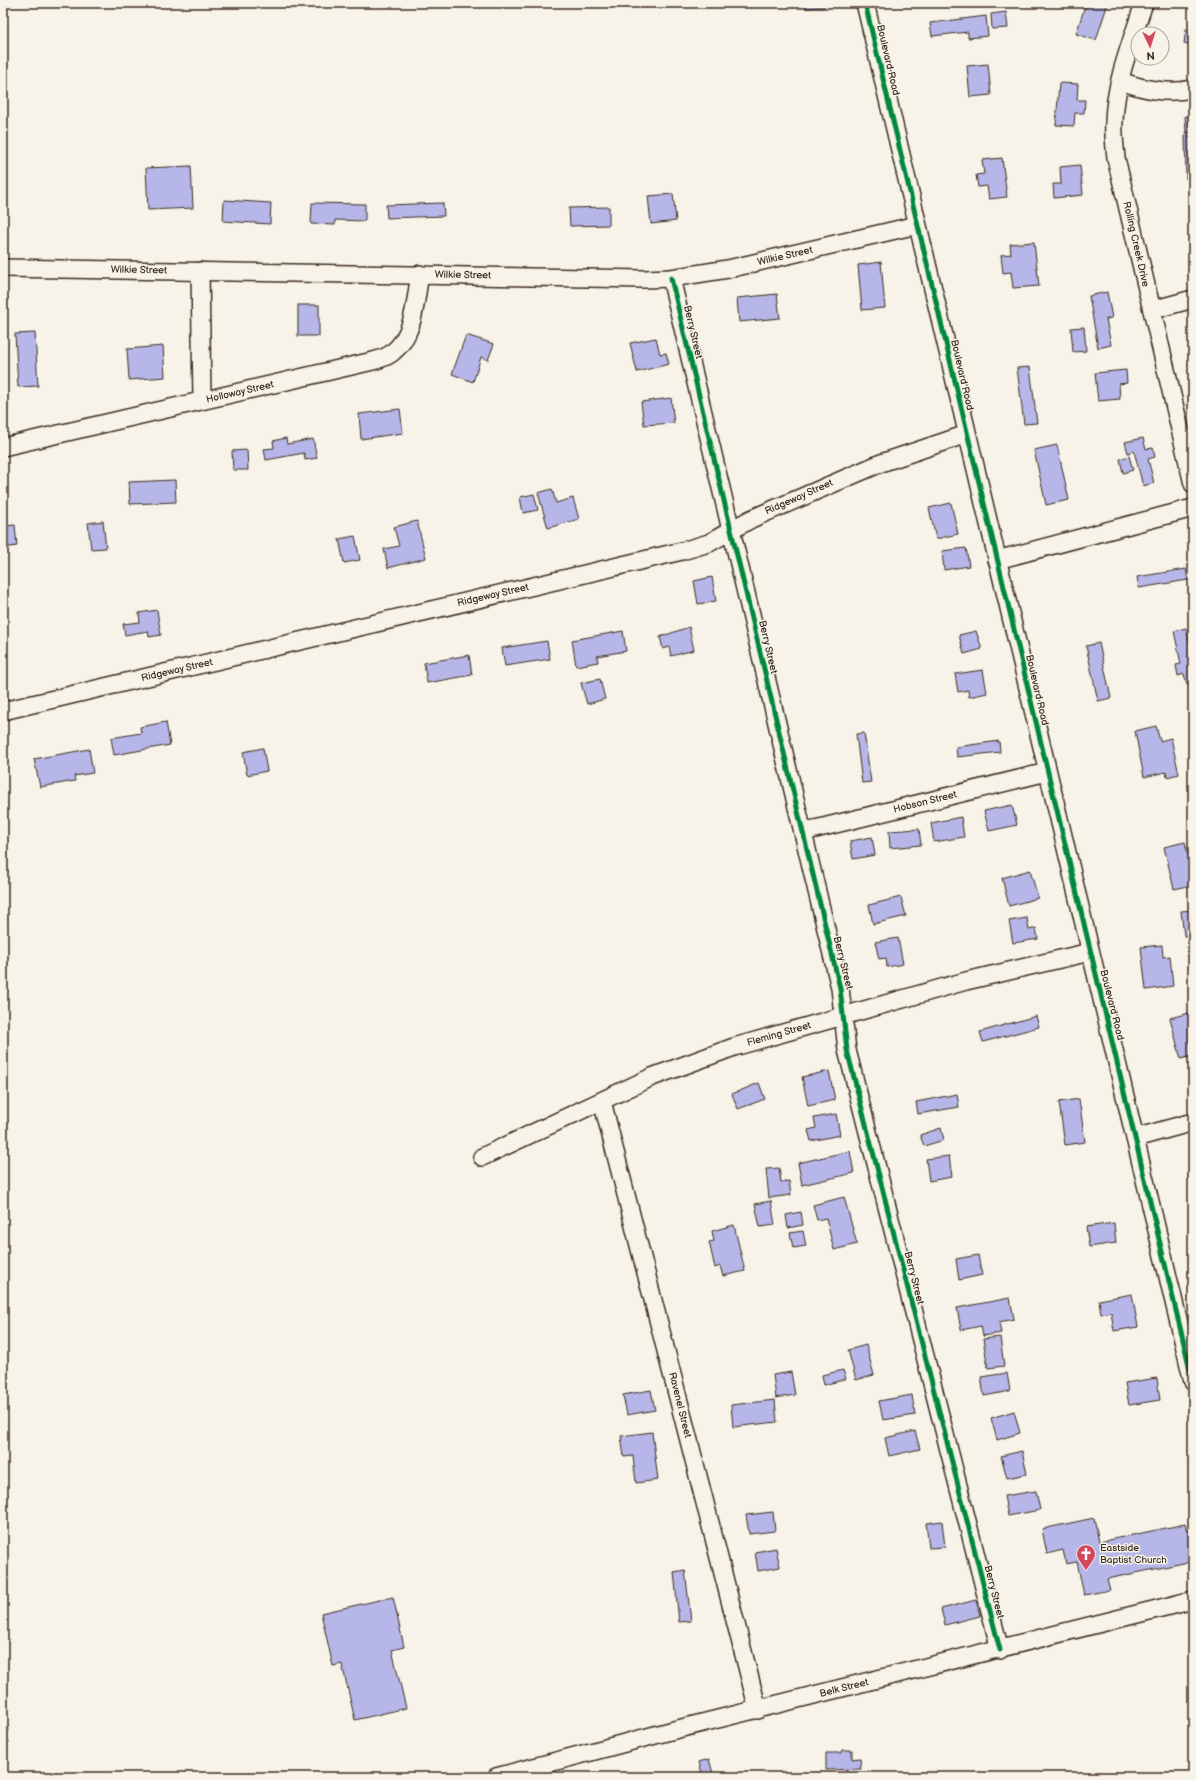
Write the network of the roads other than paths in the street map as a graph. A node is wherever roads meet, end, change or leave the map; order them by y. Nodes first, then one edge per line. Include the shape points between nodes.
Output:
1 (865, 3) edge
2 (1144, 3) edge
3 (1120, 81) junction
4 (1193, 90) edge
5 (918, 225) junction
6 (3, 268) edge
7 (200, 271) junction
8 (420, 274) junction
9 (671, 278) junction
10 (1193, 299) edge
11 (1152, 310) junction
12 (202, 400) junction
13 (967, 434) junction
14 (3, 447) edge
15 (1193, 484) edge
16 (1193, 508) edge
17 (731, 531) junction
18 (997, 560) junction
19 (3, 711) edge
20 (1047, 772) junction
21 (803, 832) junction
22 (1090, 952) junction
23 (844, 1016) junction
24 (602, 1101) junction
25 (1193, 1122) edge
26 (1135, 1138) junction
27 (482, 1157) dead end
28 (1193, 1382) edge
29 (1193, 1600) edge
30 (1000, 1650) junction
31 (758, 1710) junction
32 (496, 1777) edge

1 - 5 street, Boulevard Road
2 - 3 street, Rolling Creek Drive
3 - 4 street via 1163,92
3 - 11 street, Rolling Creek Drive via 1114,121 1116,158
5 - 9 street, Wilkie Street via 728,269
5 - 13 street, Boulevard Road
6 - 7 street, Wilkie Street
7 - 8 street, Wilkie Street
7 - 12 street
8 - 9 street, Wilkie Street
8 - 12 street, Holloway Street via 409,332 393,353 373,361
9 - 17 street, Berry Street
10 - 11 street
11 - 15 street, Rolling Creek Drive
12 - 14 street, Holloway Street
13 - 17 street, Ridgeway Street via 881,462 765,512
13 - 18 street, Boulevard Road
16 - 18 street
17 - 19 street, Ridgeway Street via 710,543 630,564
17 - 21 street, Berry Street
18 - 20 street, Boulevard Road
20 - 21 street, Hobson Street
20 - 22 street, Boulevard Road
21 - 23 street, Berry Street via 840,988
22 - 23 street, Fleming Street via 966,981
22 - 26 street, Boulevard Road
23 - 24 street, Fleming Street via 696,1060 652,1077
23 - 30 street, Berry Street via 847,1050
24 - 27 street, Fleming Street
24 - 31 street, Ravenel Street
25 - 26 street
26 - 28 street, Boulevard Road
29 - 30 street, Belk Street
30 - 31 street, Belk Street
31 - 32 street, Belk Street

